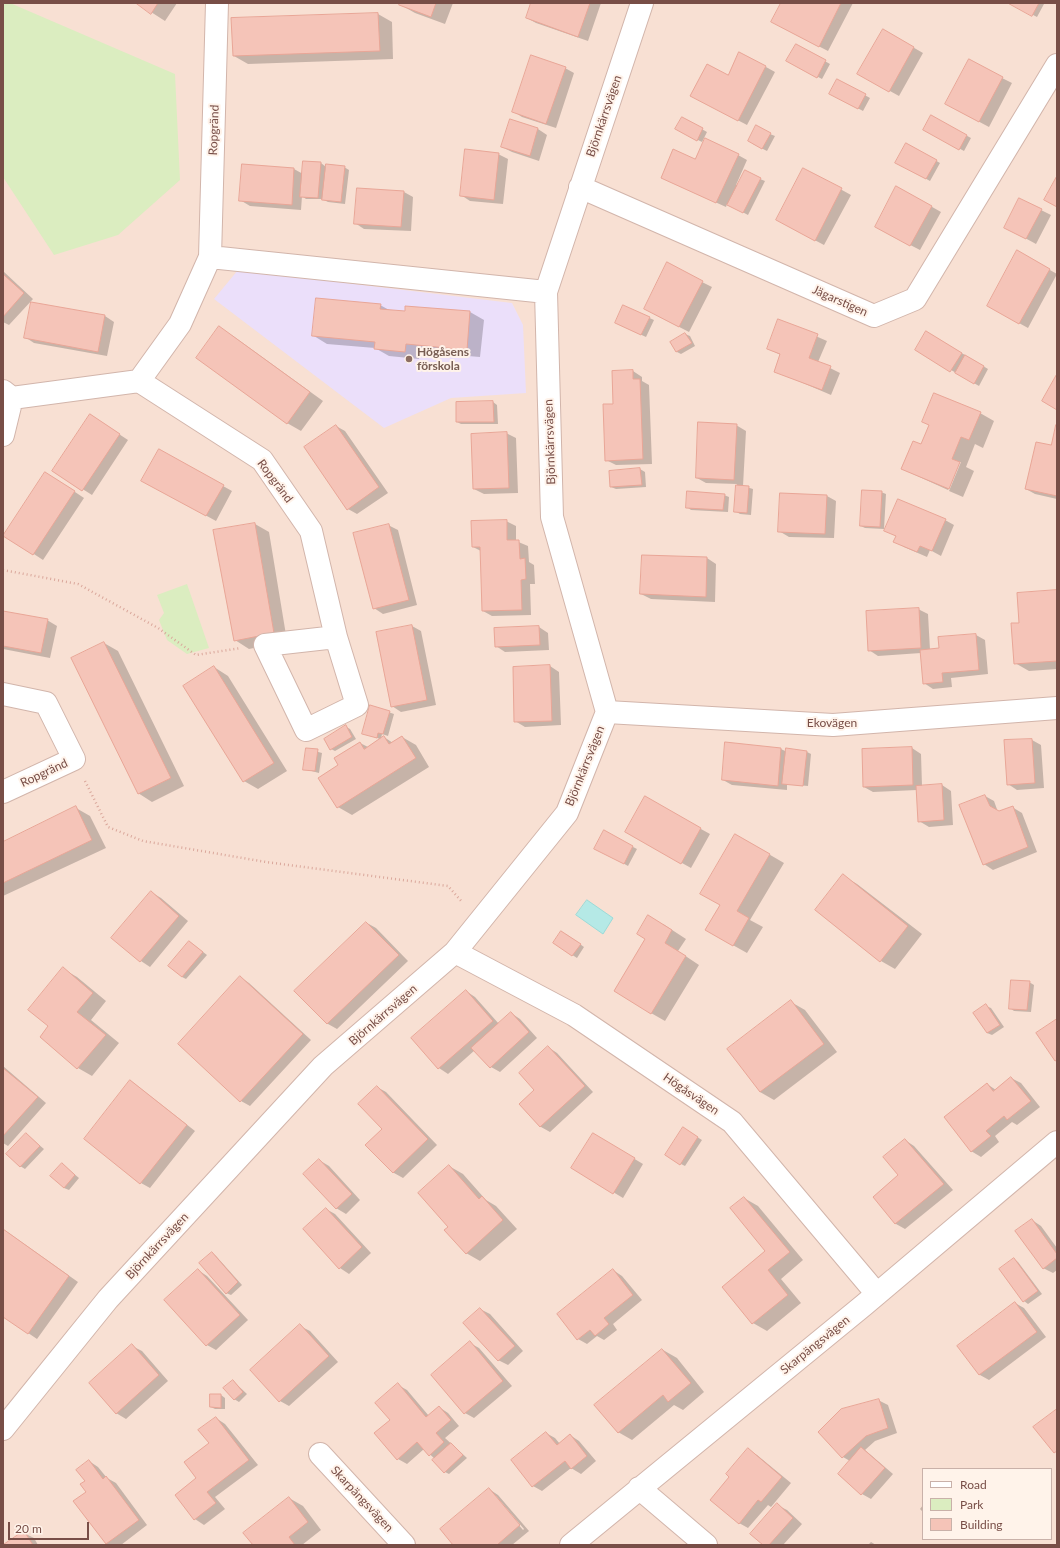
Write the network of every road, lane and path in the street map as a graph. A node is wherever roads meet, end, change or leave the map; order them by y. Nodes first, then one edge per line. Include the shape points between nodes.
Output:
1 (217, 3) edge
2 (642, 3) edge
3 (1054, 79) edge
4 (580, 187) junction
5 (210, 257) junction
6 (546, 292) junction
7 (139, 381) junction
8 (7, 394) edge
9 (3, 436) edge
10 (3, 570) edge
11 (336, 637) junction
12 (265, 645) junction
13 (3, 694) edge
14 (1057, 708) edge
15 (607, 712) junction
16 (74, 759) junction
17 (3, 792) edge
18 (480, 921) junction
19 (455, 952) junction
20 (1057, 1142) edge
21 (877, 1294) junction
22 (3, 1429) edge
23 (320, 1454) dead end
24 (638, 1488) junction
25 (404, 1545) edge
26 (571, 1545) edge
27 (706, 1545) edge

1 - 5 street, Ropgränd
2 - 4 street, Björnkärrsvägen
3 - 4 street, Jägarstigen via 915,300 874,316
4 - 6 street, Björnkärrsvägen
5 - 6 street
5 - 7 street, Ropgränd via 180,324
6 - 15 street, Björnkärrsvägen via 552,517
7 - 8 street
7 - 11 street, Ropgränd via 262,460 311,531
8 - 9 street
10 - 12 path via 78,584 158,628 196,655
11 - 12 street
11 - 12 street, Ropgränd via 357,705 306,730
13 - 16 street, Ropgränd via 46,703
14 - 15 street, Ekovägen via 833,725
15 - 18 street, Björnkärrsvägen via 567,813
16 - 17 street, Ropgränd
16 - 18 path via 108,827 115,830 143,841 266,862 448,886
18 - 19 street, Björnkärrsvägen
19 - 21 street, Högåsvägen via 574,1015 732,1122
19 - 22 street, Björnkärrsvägen via 324,1066 108,1299
20 - 21 street, Skarpängsvägen
21 - 24 street, Skarpängsvägen
23 - 25 street, Skarpängsvägen
24 - 26 street, Skarpängsvägen
24 - 27 street

